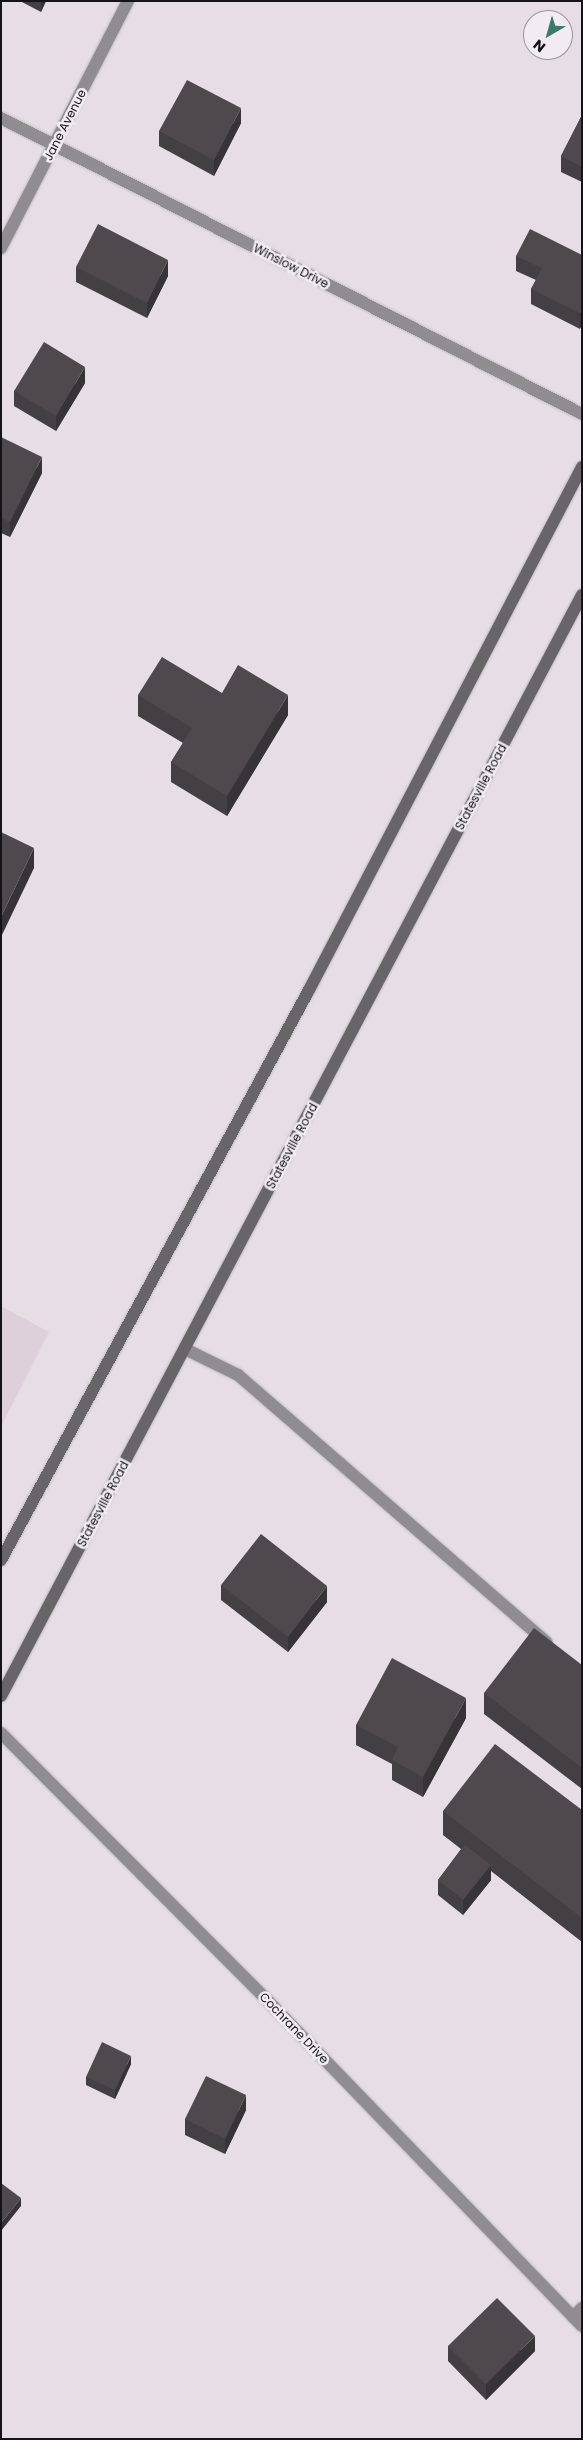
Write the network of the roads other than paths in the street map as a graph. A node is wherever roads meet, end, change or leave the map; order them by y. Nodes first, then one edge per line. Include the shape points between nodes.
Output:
1 (128, 1) edge
2 (1, 118) edge
3 (55, 145) junction
4 (1, 248) edge
5 (582, 414) edge
6 (582, 467) edge
7 (582, 595) edge
8 (185, 1348) junction
9 (1, 1560) edge
10 (558, 1653) edge
11 (1, 1696) edge
12 (1, 1733) edge
13 (579, 2317) edge

1 - 3 street, Jane Avenue
2 - 3 street, Winslow Drive
3 - 4 street, Jane Avenue
3 - 5 street, Winslow Drive
6 - 9 main road via 309,990
7 - 8 main road, Statesville Road
8 - 10 street via 238,1376
8 - 11 main road, Statesville Road
12 - 13 street, Cochrane Drive

